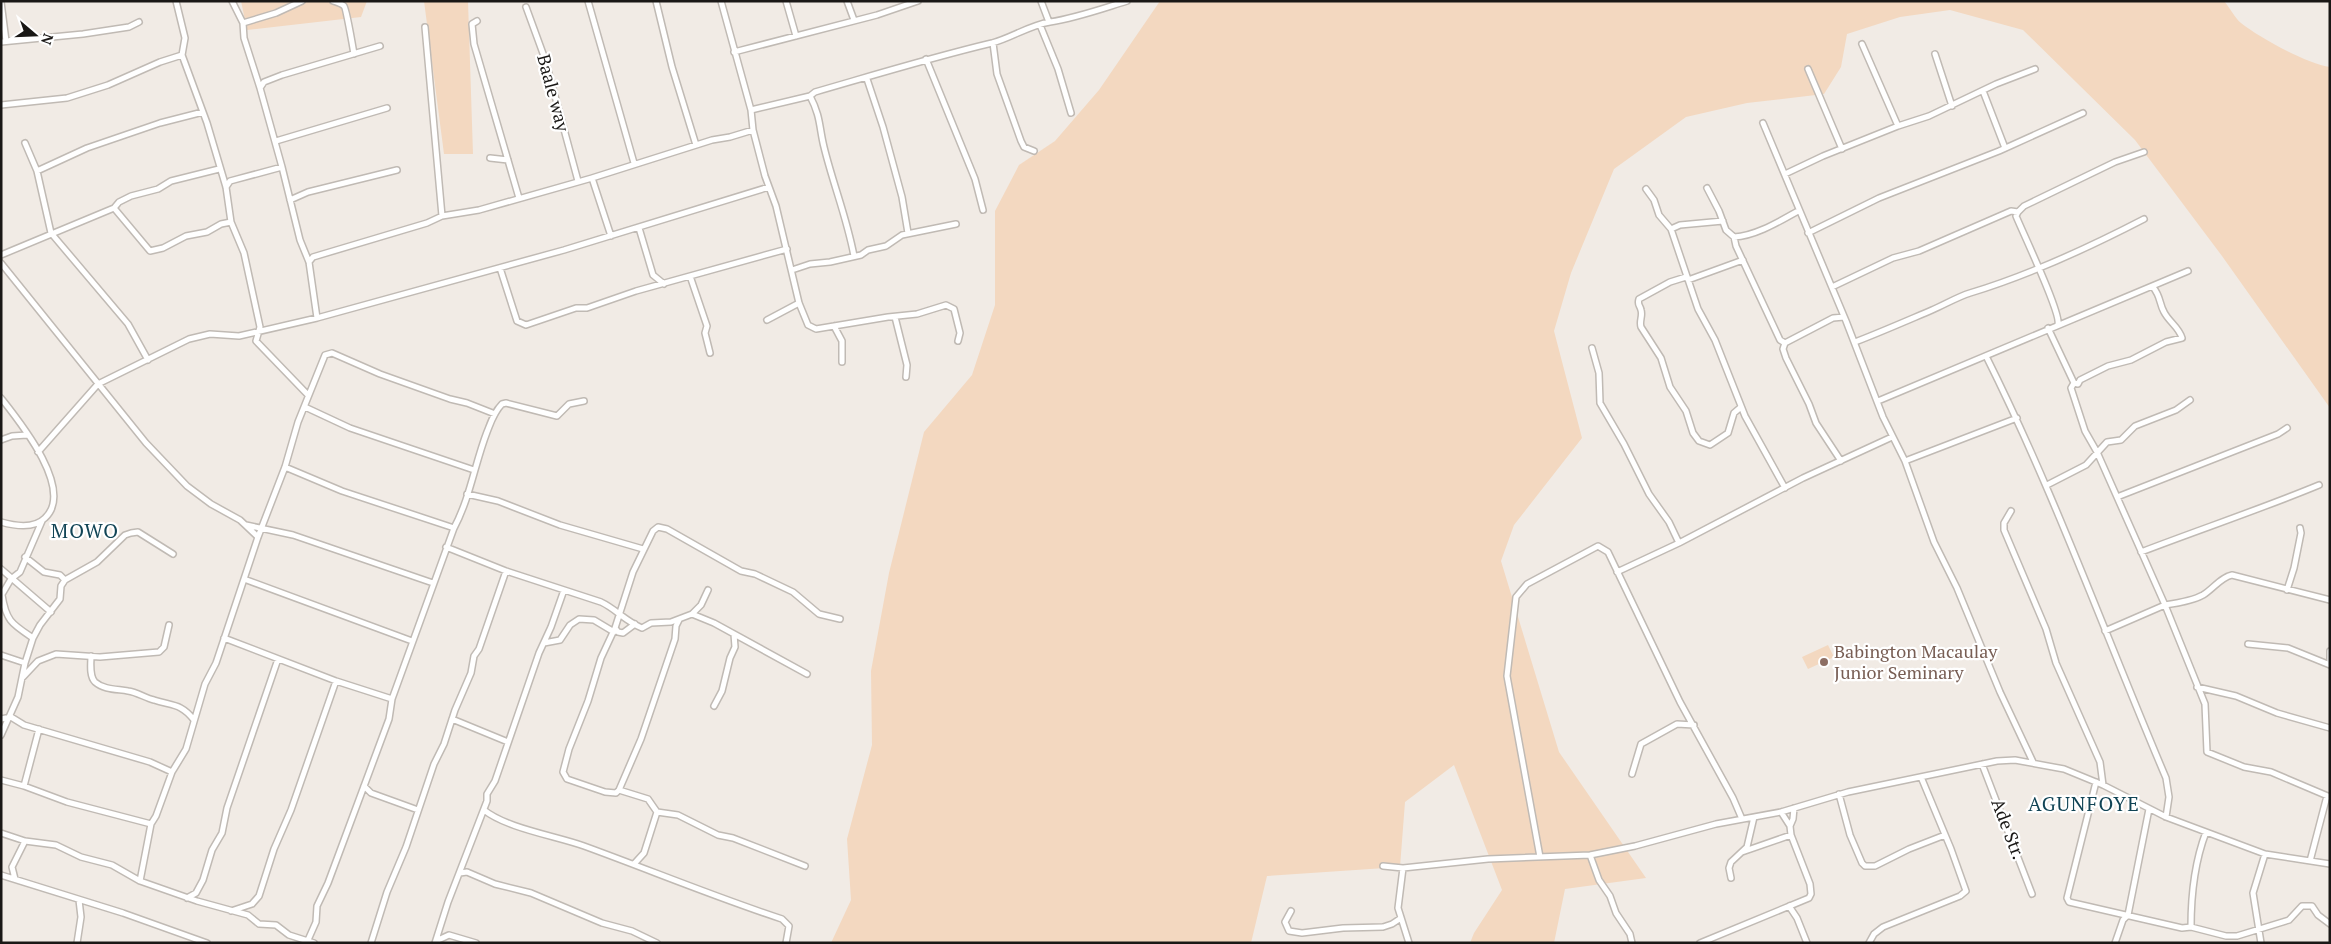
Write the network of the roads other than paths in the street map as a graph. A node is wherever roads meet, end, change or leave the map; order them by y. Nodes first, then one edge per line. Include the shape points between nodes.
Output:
1 (176, 1) edge
2 (232, 1) edge
3 (302, 1) edge
4 (333, 1) edge
5 (588, 1) edge
6 (656, 1) edge
7 (721, 1) edge
8 (786, 1) edge
9 (847, 1) edge
10 (1042, 1) edge
11 (1127, 1) edge
12 (1, 2) edge
13 (916, 2) edge
14 (526, 7) dead end
15 (854, 20) junction
16 (477, 21) dead end
17 (139, 22) dead end
18 (1049, 22) junction
19 (243, 23) junction
20 (1040, 25) junction
21 (425, 27) dead end
22 (796, 36) junction
23 (4, 42) edge
24 (993, 43) junction
25 (1862, 44) dead end
26 (380, 46) dead end
27 (734, 52) junction
28 (354, 54) junction
29 (1935, 54) dead end
30 (182, 56) junction
31 (926, 60) junction
32 (1808, 69) dead end
33 (2036, 69) dead end
34 (867, 79) junction
35 (260, 88) junction
36 (1983, 91) junction
37 (810, 96) junction
38 (1, 105) edge
39 (1952, 106) junction
40 (387, 108) dead end
41 (751, 110) junction
42 (202, 112) junction
43 (1071, 113) dead end
44 (2083, 113) dead end
45 (1763, 123) dead end
46 (1898, 126) junction
47 (753, 130) junction
48 (276, 141) junction
49 (25, 143) dead end
50 (696, 145) junction
51 (2005, 148) junction
52 (1842, 149) junction
53 (1034, 152) dead end
54 (2144, 152) dead end
55 (490, 158) dead end
56 (508, 160) junction
57 (634, 163) junction
58 (282, 167) junction
59 (219, 169) junction
60 (398, 170) dead end
61 (37, 171) junction
62 (1785, 174) junction
63 (221, 176) junction
64 (592, 178) junction
65 (230, 181) junction
66 (578, 181) junction
67 (226, 187) junction
68 (769, 187) junction
69 (1707, 188) dead end
70 (1646, 189) dead end
71 (520, 198) junction
72 (290, 200) junction
73 (114, 208) junction
74 (983, 210) dead end
75 (1798, 210) junction
76 (2018, 212) junction
77 (442, 216) junction
78 (2144, 219) dead end
79 (1722, 221) junction
80 (231, 222) junction
81 (956, 224) dead end
82 (639, 228) junction
83 (1671, 230) junction
84 (51, 233) junction
85 (908, 233) junction
86 (1808, 233) junction
87 (611, 236) junction
88 (1734, 237) junction
89 (787, 250) junction
90 (1, 255) edge
91 (306, 255) junction
92 (854, 256) junction
93 (313, 257) junction
94 (1743, 260) junction
95 (309, 262) junction
96 (1, 263) edge
97 (500, 268) junction
98 (2040, 269) junction
99 (792, 270) junction
100 (2188, 272) dead end
101 (653, 275) junction
102 (690, 276) junction
103 (1687, 279) junction
104 (664, 284) junction
105 (2153, 287) junction
106 (650, 288) junction
107 (1832, 288) junction
108 (799, 303) junction
109 (1844, 317) junction
110 (317, 318) junction
111 (895, 318) junction
112 (767, 320) dead end
113 (2058, 324) junction
114 (834, 326) junction
115 (2048, 328) junction
116 (258, 333) junction
117 (958, 341) dead end
118 (1855, 342) junction
119 (1784, 343) junction
120 (1592, 348) dead end
121 (710, 353) dead end
122 (1986, 356) junction
123 (148, 360) junction
124 (842, 362) dead end
125 (906, 377) dead end
126 (2074, 382) junction
127 (98, 384) junction
128 (308, 395) junction
129 (1, 398) edge
130 (2190, 400) dead end
131 (584, 401) dead end
132 (1878, 401) junction
133 (305, 407) junction
134 (1740, 407) junction
135 (494, 414) junction
136 (2017, 418) junction
137 (2287, 428) dead end
138 (27, 435) junction
139 (1892, 437) junction
140 (1, 440) edge
141 (38, 452) junction
142 (2097, 452) junction
143 (1841, 461) junction
144 (1905, 461) junction
145 (285, 467) junction
146 (474, 470) junction
147 (2047, 485) junction
148 (2319, 485) dead end
149 (1785, 488) junction
150 (467, 494) junction
151 (2117, 497) junction
152 (2011, 511) dead end
153 (42, 521) junction
154 (1, 522) edge
155 (246, 526) junction
156 (454, 528) junction
157 (2300, 528) dead end
158 (261, 529) junction
159 (258, 537) junction
160 (1679, 543) junction
161 (446, 547) junction
162 (643, 549) junction
163 (2141, 552) junction
164 (173, 554) dead end
165 (25, 557) junction
166 (1, 569) edge
167 (506, 571) junction
168 (1617, 572) junction
169 (11, 579) junction
170 (244, 579) junction
171 (65, 580) junction
172 (433, 583) junction
173 (564, 590) junction
174 (708, 590) dead end
175 (2287, 590) junction
176 (2, 595) edge
177 (2330, 600) edge
178 (2165, 605) junction
179 (51, 612) junction
180 (692, 614) junction
181 (618, 615) junction
182 (840, 618) dead end
183 (635, 624) junction
184 (674, 624) junction
185 (169, 625) dead end
186 (615, 630) junction
187 (2105, 631) junction
188 (734, 633) junction
189 (33, 638) junction
190 (224, 638) junction
191 (412, 641) junction
192 (544, 643) junction
193 (2248, 644) dead end
194 (2330, 651) edge
195 (1, 655) edge
196 (91, 656) junction
197 (278, 659) junction
198 (25, 663) junction
199 (2330, 664) edge
200 (807, 674) dead end
201 (22, 678) junction
202 (336, 681) junction
203 (2197, 687) junction
204 (392, 699) junction
205 (714, 706) dead end
206 (198, 710) junction
207 (188, 712) junction
208 (11, 717) junction
209 (1, 719) edge
210 (452, 719) junction
211 (194, 720) junction
212 (1694, 725) junction
213 (2330, 728) edge
214 (39, 730) junction
215 (1, 735) edge
216 (508, 742) junction
217 (2034, 762) junction
218 (1982, 764) junction
219 (172, 772) junction
220 (1632, 774) dead end
221 (1920, 778) junction
222 (1, 780) edge
223 (2096, 782) junction
224 (2103, 785) junction
225 (24, 786) junction
226 (364, 786) junction
227 (619, 790) junction
228 (1839, 794) junction
229 (2328, 796) edge
230 (1794, 808) junction
231 (418, 810) junction
232 (484, 810) junction
233 (2149, 810) junction
234 (657, 812) junction
235 (1781, 812) junction
236 (1754, 817) junction
237 (2166, 817) junction
238 (1742, 819) junction
239 (151, 824) junction
240 (1790, 826) junction
241 (2206, 832) junction
242 (1, 833) edge
243 (1791, 835) junction
244 (1945, 835) junction
245 (25, 841) junction
246 (1742, 852) junction
247 (2265, 854) junction
248 (1590, 855) junction
249 (1540, 857) junction
250 (2310, 861) junction
251 (634, 864) junction
252 (2330, 864) edge
253 (463, 865) junction
254 (805, 866) dead end
255 (1382, 866) dead end
256 (1403, 868) junction
257 (140, 872) junction
258 (467, 872) junction
259 (460, 873) junction
260 (1, 875) edge
261 (134, 878) junction
262 (1731, 878) dead end
263 (15, 879) junction
264 (140, 881) junction
265 (196, 893) junction
266 (2032, 894) dead end
267 (188, 898) junction
268 (80, 900) junction
269 (196, 901) junction
270 (1789, 906) junction
271 (230, 911) junction
272 (1291, 911) dead end
273 (2128, 915) junction
274 (1401, 918) junction
275 (443, 920) junction
276 (2330, 924) edge
277 (2191, 927) junction
278 (2258, 929) junction
279 (449, 935) junction
280 (1716, 936) junction
281 (308, 940) junction
282 (435, 942) edge
283 (77, 943) edge
284 (207, 943) edge
285 (314, 943) edge
286 (371, 943) edge
287 (476, 943) edge
288 (657, 943) edge
289 (786, 943) edge
290 (1410, 943) edge
291 (1632, 943) edge
292 (1700, 943) edge
293 (1718, 943) edge
294 (1807, 943) edge
295 (1869, 943) edge
296 (2115, 943) edge
297 (2261, 943) edge

1 - 30 street via 185,38
2 - 19 street
3 - 19 street
4 - 28 street via 344,5 347,10
5 - 57 street
6 - 50 street
7 - 27 street
8 - 22 street
9 - 15 street
10 - 18 street
11 - 18 street
12 - 23 street
13 - 15 street
14 - 66 street, Baale way via 544,58
15 - 22 street
16 - 56 street via 472,24 474,44
17 - 23 street via 129,27 50,39
18 - 20 street
19 - 35 street via 244,38
20 - 24 street
20 - 43 street
21 - 77 street
22 - 27 street
24 - 31 street
24 - 53 street via 997,74 1021,142
25 - 46 street
26 - 28 street
27 - 41 street
28 - 35 street via 282,75 264,82
29 - 39 street
30 - 38 street via 152,64 108,85 67,98
30 - 42 street
31 - 34 street
31 - 74 street via 975,179
32 - 52 street
33 - 36 street
34 - 37 street
34 - 85 street via 902,197
35 - 48 street
36 - 39 street
36 - 51 street
37 - 41 street
37 - 92 street via 820,118 824,147
39 - 46 street
40 - 48 street
41 - 47 street
42 - 59 street
42 - 61 street via 87,148
44 - 51 street
45 - 62 street
46 - 52 street
47 - 50 street
47 - 68 street
48 - 58 street
49 - 61 street
50 - 57 street
51 - 86 street via 1879,198
52 - 62 street
54 - 76 street via 2024,206
55 - 56 street
56 - 71 street
57 - 64 street
58 - 65 street
58 - 72 street
59 - 63 street
59 - 73 street via 171,181 131,196
60 - 72 street via 308,192
61 - 84 street
62 - 75 street
63 - 65 street
63 - 67 street
64 - 66 street
64 - 87 street
65 - 67 street
66 - 71 street
67 - 80 street
68 - 82 street
68 - 89 street
69 - 79 street
70 - 83 street
71 - 77 street
72 - 91 street
73 - 80 street via 150,252 186,236
73 - 84 street
75 - 86 street
75 - 88 street via 1771,225
76 - 98 street via 2016,216
76 - 107 street via 2011,211 1919,251 1893,258
77 - 93 street
78 - 98 street
79 - 83 street via 1680,225
79 - 88 street
80 - 116 street via 244,253 260,327
81 - 85 street
82 - 87 street
82 - 101 street
83 - 103 street
84 - 90 street
84 - 123 street via 128,324
85 - 92 street via 898,236 886,246
86 - 107 street
87 - 97 street
88 - 94 street
89 - 99 street
89 - 102 street
91 - 93 street
91 - 95 street
92 - 99 street
93 - 95 street
94 - 103 street
94 - 119 street
95 - 110 street
96 - 127 street
97 - 106 street via 516,321 526,325
97 - 110 street
98 - 113 street via 2058,315
98 - 118 street via 1969,293
99 - 108 street
100 - 105 street
101 - 104 street
101 - 106 street
102 - 104 street
102 - 121 street via 708,326 705,333
103 - 134 street via 1698,309 1715,340
103 - 134 street via 1670,282 1639,299 1641,327 1661,358 1670,387 1686,411 1698,441 1710,445 1724,437
104 - 106 street
105 - 113 street
105 - 126 street via 2160,296 2164,314 2182,338 2166,342 2131,360 2108,366 2078,384
107 - 109 street
108 - 112 street
108 - 114 street via 810,327
109 - 118 street
109 - 119 street via 1833,318
110 - 116 street
111 - 114 street
111 - 117 street via 950,306 954,309 959,329
111 - 125 street via 907,365
113 - 115 street
114 - 124 street via 842,341
115 - 122 street
115 - 126 street
116 - 123 street via 200,335
116 - 128 street via 256,341
118 - 132 street
119 - 143 street via 1786,358 1816,423
120 - 160 street via 1599,373 1600,403
122 - 132 street
122 - 136 street
123 - 127 street
126 - 142 street via 2071,388 2085,431
127 - 141 street
127 - 155 street via 187,486
128 - 133 street
128 - 135 street via 328,352
129 - 138 street
130 - 142 street via 2176,410 2143,421 2128,431 2122,440 2107,442
131 - 135 street via 569,404 557,416 506,403
132 - 139 street
133 - 145 street
133 - 146 street via 344,426
134 - 149 street
135 - 146 street
136 - 144 street
136 - 147 street
137 - 151 street
138 - 140 street
138 - 141 street
139 - 143 street
139 - 144 street
141 - 153 street via 48,470 54,496 50,514
142 - 147 street via 2077,471
142 - 151 street
143 - 149 street
144 - 217 street via 1934,542
145 - 156 street via 342,491
145 - 158 street
146 - 150 street
147 - 187 street
148 - 163 street
149 - 160 street
150 - 156 street
150 - 162 street via 498,501 560,525
151 - 163 street
152 - 224 street via 2004,530 2046,630 2056,663 2100,762
153 - 154 street via 20,526
153 - 165 street
155 - 158 street
155 - 159 street
156 - 161 street
157 - 175 street
158 - 159 street
158 - 172 street via 293,535
159 - 170 street
160 - 168 street
161 - 167 street
161 - 172 street
162 - 181 street
162 - 182 street via 652,531 662,527 741,571 793,592 819,614
163 - 178 street
164 - 171 street via 138,532 131,532 97,562
165 - 169 street via 20,572
165 - 171 street via 44,572 60,575
166 - 169 street
167 - 173 street
167 - 210 street
168 - 212 street
168 - 249 street via 1608,552 1593,547 1527,584 1516,597 1507,676
169 - 176 street
169 - 179 street
170 - 190 street
170 - 191 street
171 - 179 street via 60,599
172 - 191 street via 425,613
173 - 181 street via 614,608
173 - 192 street
174 - 180 street
175 - 177 street
175 - 178 street via 2232,575 2202,595 2182,603
176 - 189 street via 7,618
178 - 187 street
178 - 203 street
179 - 189 street
180 - 184 street
180 - 188 street
181 - 183 street
181 - 186 street
183 - 184 street via 644,628 651,623
183 - 186 street via 623,632
184 - 227 street via 675,639 644,731
185 - 196 street via 164,646 159,652
186 - 192 street via 594,620 580,619 570,625 560,640
186 - 227 street via 601,658 563,772 567,779 605,792 616,793
187 - 237 street via 2166,778 2169,797
188 - 200 street
188 - 205 street via 735,647 722,691
189 - 198 street
190 - 197 street
190 - 206 street
191 - 204 street
192 - 216 street
193 - 199 street via 2288,648
194 - 199 street
195 - 198 street
196 - 201 street via 64,653 46,656
196 - 207 street via 92,674 97,683 117,691 129,691 171,703
197 - 202 street
197 - 265 street via 225,814 222,833
198 - 201 street
201 - 208 street
202 - 204 street
202 - 271 street via 259,896 252,904
203 - 213 street via 2236,696 2277,713
203 - 229 street via 2206,711 2207,752 2244,767 2270,772
204 - 226 street via 389,718
206 - 207 street
206 - 211 street
207 - 211 street
208 - 209 street
208 - 214 street
208 - 215 street
210 - 216 street
210 - 231 street
211 - 219 street via 186,749
212 - 220 street via 1678,724 1641,744
212 - 238 street
214 - 219 street via 150,762
214 - 225 street
216 - 232 street
217 - 218 street via 2014,760
217 - 223 street via 2064,768
218 - 221 street
218 - 266 street, Ade Str.
219 - 239 street
221 - 228 street
221 - 244 street
222 - 225 street
223 - 224 street
223 - 273 street via 2067,898 2069,902
224 - 233 street
225 - 239 street via 66,802
226 - 231 street via 371,794
226 - 281 street via 317,906 316,922
227 - 234 street via 651,801
228 - 230 street
228 - 244 street via 1850,835 1866,866 1875,866
229 - 250 street
230 - 235 street
230 - 240 street
231 - 286 street
232 - 251 street via 528,830
232 - 253 street
233 - 237 street
233 - 273 street
234 - 251 street via 644,853
234 - 254 street via 678,815 718,835
235 - 236 street
235 - 240 street
236 - 238 street
236 - 246 street via 1749,841
237 - 241 street
238 - 248 street
239 - 257 street via 149,844
240 - 243 street
241 - 247 street
241 - 277 street via 2192,892
242 - 245 street
243 - 246 street
243 - 270 street via 1812,890 1809,898
244 - 295 street via 1966,887 1964,893 1882,927
245 - 261 street via 56,845 81,857 112,865
245 - 263 street via 12,867
246 - 262 street via 1731,862
247 - 250 street
247 - 278 street via 2253,893
248 - 249 street
248 - 291 street via 1599,880
249 - 256 street
250 - 252 street
251 - 289 street via 677,883 786,921 790,931
253 - 258 street
253 - 259 street
255 - 256 street
256 - 274 street via 1398,908
257 - 261 street
257 - 264 street
258 - 259 street
258 - 288 street via 495,884 531,893
259 - 275 street
260 - 263 street
261 - 264 street
263 - 268 street
264 - 267 street
265 - 267 street
265 - 269 street
267 - 269 street
268 - 283 street
268 - 284 street
269 - 271 street
270 - 280 street
270 - 294 street
271 - 281 street via 248,916 259,924 276,925 289,935
272 - 274 street via 1286,922 1289,930 1302,933 1383,927
273 - 277 street via 2182,928
273 - 296 street via 2122,920
274 - 290 street
275 - 279 street
275 - 282 street
276 - 278 street via 2312,906 2302,906 2288,920
277 - 278 street via 2226,936
278 - 297 street
279 - 282 street
279 - 287 street
280 - 292 street
280 - 293 street
281 - 285 street

